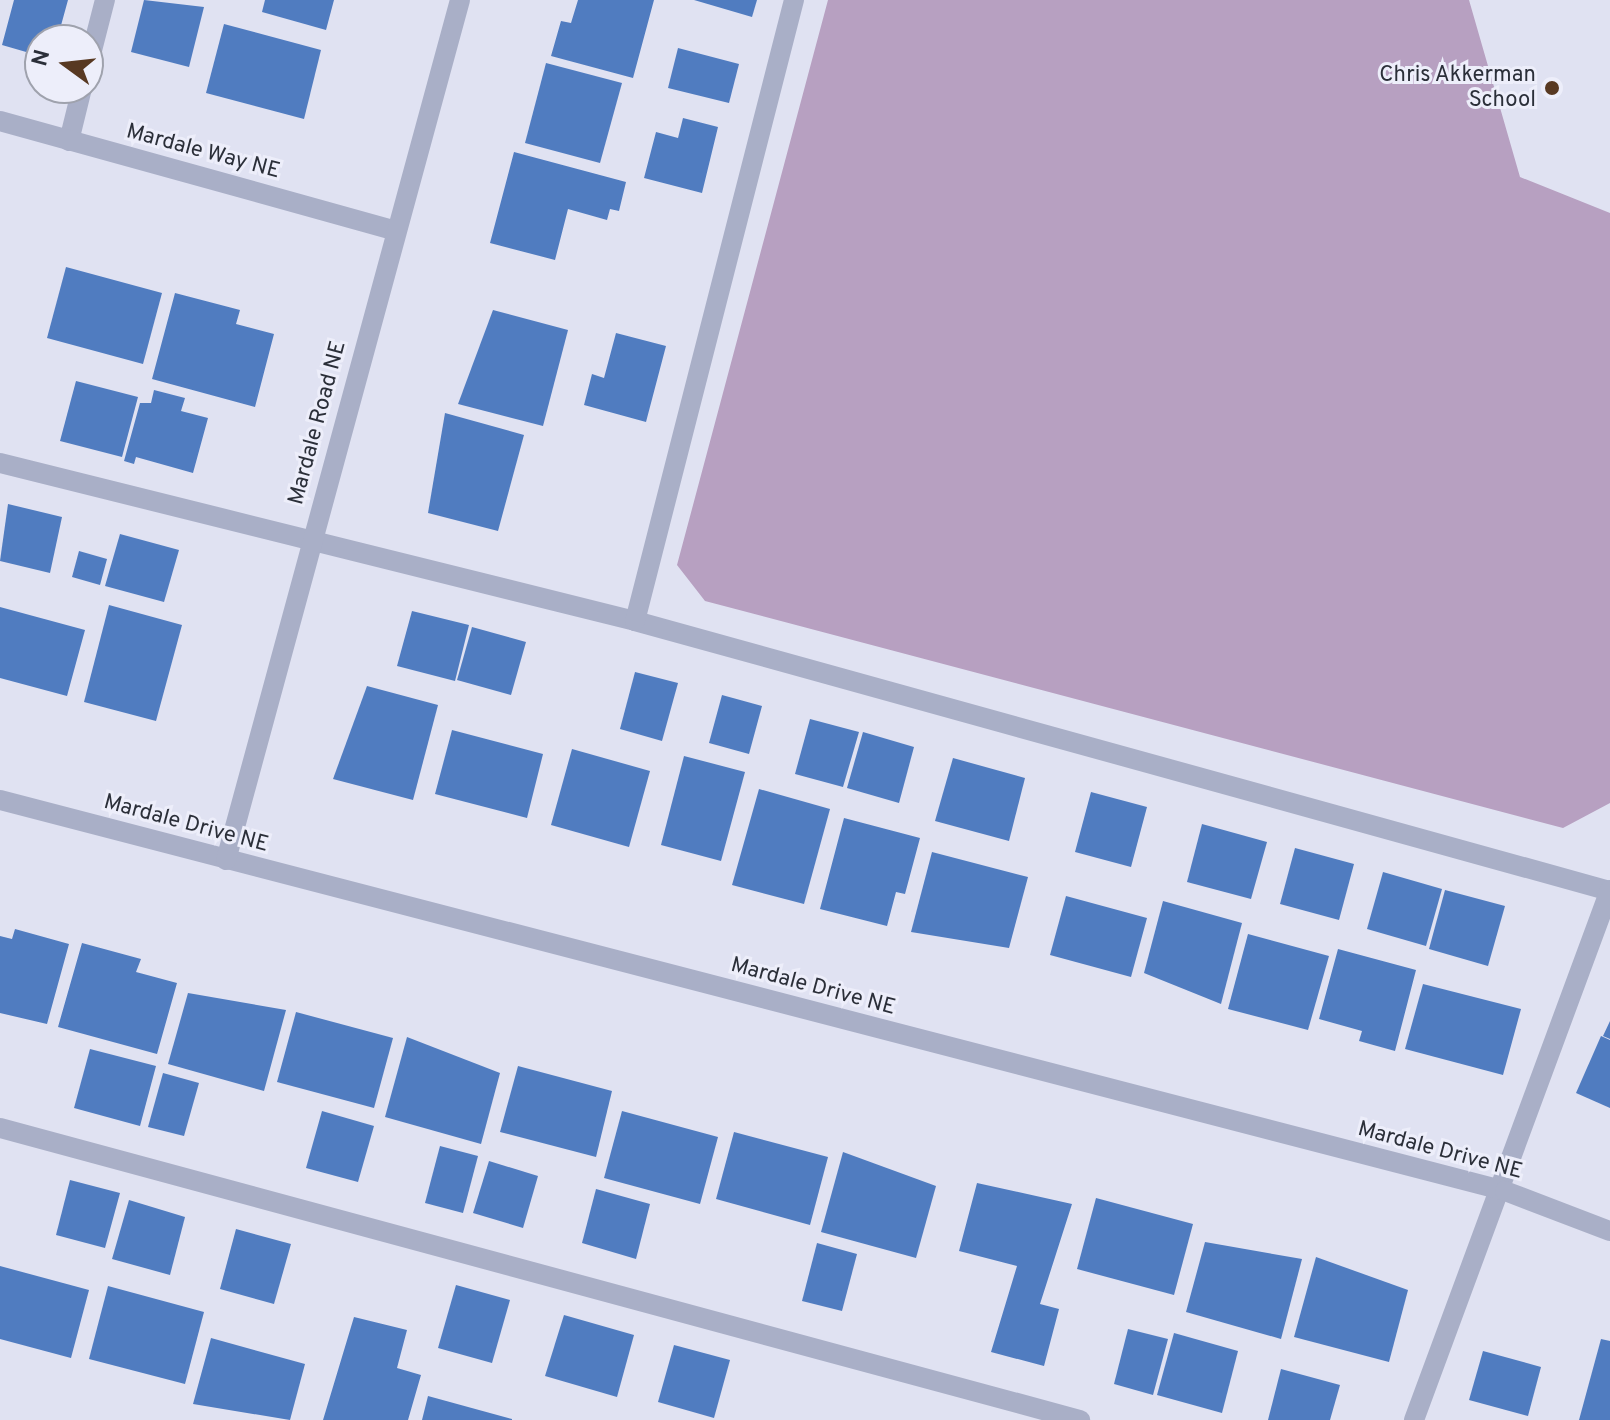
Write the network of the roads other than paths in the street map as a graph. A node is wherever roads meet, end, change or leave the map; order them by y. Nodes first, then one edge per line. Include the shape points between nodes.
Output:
1 (105, 0) edge
2 (460, 0) edge
3 (794, 0) edge
4 (99, 24) edge
5 (78, 104) edge
6 (0, 121) edge
7 (69, 141) junction
8 (394, 230) junction
9 (0, 463) edge
10 (312, 541) junction
11 (635, 621) junction
12 (0, 800) edge
13 (226, 860) junction
14 (1610, 891) edge
15 (0, 1128) edge
16 (1505, 1191) junction
17 (1610, 1231) edge
18 (1080, 1420) edge
19 (1414, 1420) edge

1 - 4 street
2 - 8 street, Mardale Road NE
3 - 11 street
5 - 7 street
6 - 7 street, Mardale Way NE
7 - 8 street, Mardale Way NE
8 - 10 street, Mardale Road NE
9 - 10 street
10 - 11 street
10 - 13 street, Mardale Road NE
11 - 14 street
12 - 13 street, Mardale Drive NE
13 - 16 street, Mardale Drive NE
14 - 16 street
15 - 18 street
16 - 17 street, Mardale Drive NE
16 - 19 street

